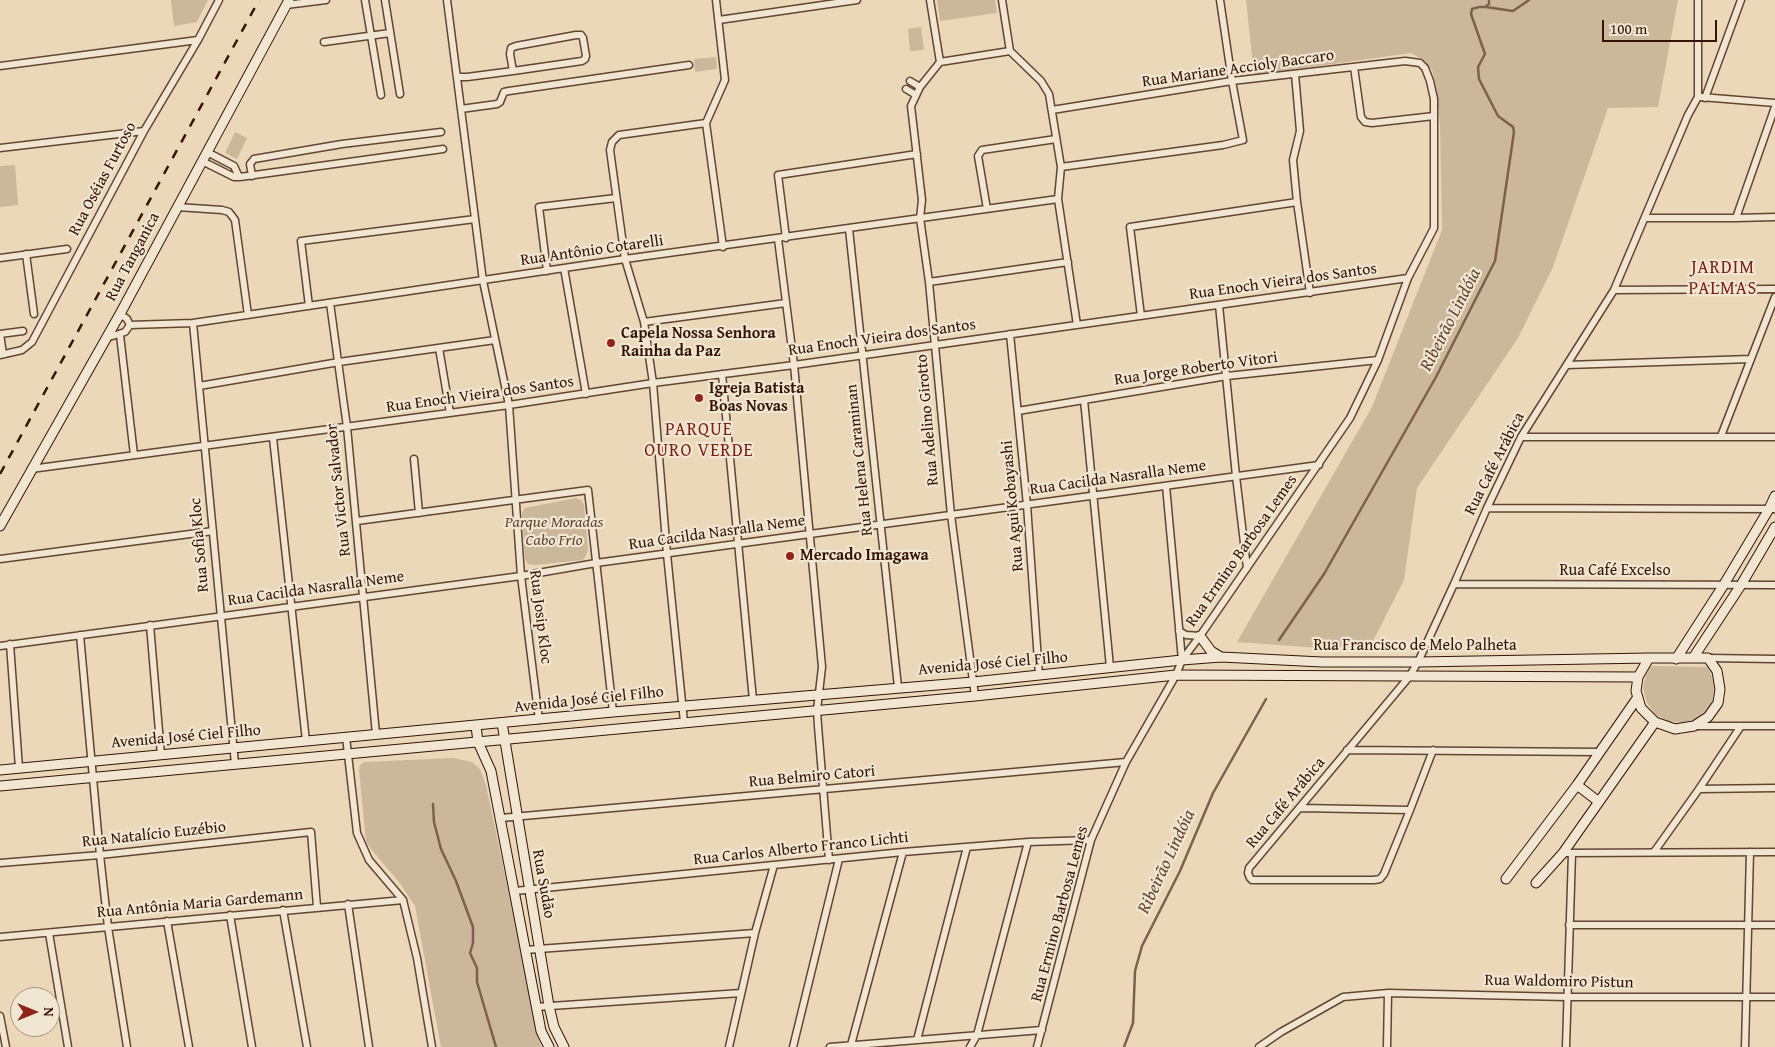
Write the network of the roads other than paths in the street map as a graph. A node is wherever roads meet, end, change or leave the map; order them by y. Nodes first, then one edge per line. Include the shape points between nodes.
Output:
1 (219, 0) edge
2 (326, 0) edge
3 (365, 0) edge
4 (384, 0) edge
5 (448, 0) edge
6 (716, 0) edge
7 (857, 0) edge
8 (930, 0) edge
9 (1002, 0) edge
10 (1220, 0) edge
11 (1698, 0) edge
12 (1741, 0) edge
13 (288, 3) edge
14 (719, 20) junction
15 (390, 33) junction
16 (371, 36) junction
17 (198, 40) junction
18 (324, 42) dead end
19 (1010, 51) junction
20 (940, 62) junction
21 (689, 65) dead end
22 (0, 66) edge
23 (1354, 67) junction
24 (1425, 68) joint
25 (513, 71) junction
26 (1294, 74) junction
27 (457, 77) junction
28 (910, 81) dead end
29 (1232, 81) junction
30 (920, 87) junction
31 (906, 89) dead end
32 (400, 94) dead end
33 (381, 95) dead end
34 (916, 95) junction
35 (1702, 97) junction
36 (1775, 103) edge
37 (1775, 107) edge
38 (461, 109) junction
39 (1052, 110) junction
40 (1434, 116) junction
41 (706, 122) junction
42 (144, 131) junction
43 (440, 132) dead end
44 (1056, 139) junction
45 (0, 148) edge
46 (443, 149) dead end
47 (207, 152) junction
48 (917, 154) junction
49 (202, 161) junction
50 (1060, 167) junction
51 (252, 176) junction
52 (239, 177) junction
53 (616, 198) junction
54 (1058, 200) junction
55 (1297, 202) junction
56 (177, 207) junction
57 (987, 209) junction
58 (1775, 217) edge
59 (920, 218) junction
60 (1646, 218) junction
61 (1736, 218) junction
62 (475, 219) junction
63 (849, 229) junction
64 (786, 238) junction
65 (778, 239) junction
66 (723, 247) junction
67 (67, 249) dead end
68 (26, 254) junction
69 (0, 258) edge
70 (625, 259) junction
71 (1068, 262) junction
72 (564, 268) junction
73 (547, 271) junction
74 (1408, 278) junction
75 (483, 281) junction
76 (929, 282) junction
77 (1775, 289) edge
78 (1614, 290) junction
79 (1310, 293) junction
80 (1775, 297) edge
81 (330, 303) junction
82 (786, 303) junction
83 (1219, 305) junction
84 (309, 306) junction
85 (34, 314) dead end
86 (120, 314) junction
87 (248, 315) junction
88 (1141, 316) junction
89 (644, 322) junction
90 (193, 323) junction
91 (130, 325) junction
92 (1077, 325) junction
93 (23, 331) dead end
94 (0, 334) edge
95 (1010, 334) junction
96 (120, 335) junction
97 (106, 338) junction
98 (496, 340) junction
99 (935, 345) junction
100 (439, 348) junction
101 (1, 354) edge
102 (863, 355) junction
103 (1751, 359) junction
104 (1378, 360) junction
105 (339, 362) junction
106 (794, 365) junction
107 (1567, 366) junction
108 (722, 374) junction
109 (1227, 376) junction
110 (653, 383) junction
111 (199, 386) junction
112 (586, 394) junction
113 (1084, 400) junction
114 (509, 405) junction
115 (1018, 411) junction
116 (450, 413) junction
117 (347, 427) junction
118 (1721, 436) junction
119 (1521, 437) junction
120 (1775, 437) edge
121 (273, 438) junction
122 (205, 446) junction
123 (134, 455) junction
124 (414, 459) dead end
125 (1318, 465) junction
126 (31, 469) junction
127 (1236, 476) junction
128 (1166, 486) junction
129 (1094, 495) junction
130 (1775, 496) edge
131 (514, 501) junction
132 (1027, 505) junction
133 (1487, 508) junction
134 (1772, 509) edge
135 (419, 513) junction
136 (951, 515) junction
137 (356, 521) junction
138 (880, 525) junction
139 (0, 526) edge
140 (1775, 527) edge
141 (213, 531) junction
142 (810, 534) junction
143 (739, 544) junction
144 (667, 554) junction
145 (0, 559) edge
146 (596, 563) junction
147 (1247, 568) junction
148 (521, 576) junction
149 (1454, 584) junction
150 (1741, 585) junction
151 (1775, 585) edge
152 (1723, 586) junction
153 (362, 596) junction
154 (291, 606) junction
155 (221, 615) junction
156 (150, 625) junction
157 (1179, 631) junction
158 (80, 635) junction
159 (1200, 636) junction
160 (10, 644) junction
161 (0, 646) edge
162 (1221, 657) junction
163 (1649, 658) junction
164 (1693, 658) junction
165 (1708, 658) junction
166 (1676, 659) junction
167 (1775, 659) edge
168 (1182, 660) junction
169 (1418, 662) junction
170 (1110, 668) junction
171 (1039, 675) junction
172 (1176, 675) junction
173 (1409, 676) junction
174 (1638, 676) junction
175 (973, 682) junction
176 (898, 687) junction
177 (819, 694) junction
178 (975, 696) junction
179 (1638, 697) junction
180 (753, 700) junction
181 (683, 706) junction
182 (817, 710) junction
183 (613, 712) junction
184 (539, 720) junction
185 (684, 722) junction
186 (1655, 722) junction
187 (502, 723) junction
188 (476, 726) junction
189 (1694, 726) junction
190 (1741, 726) junction
191 (1775, 726) edge
192 (376, 734) junction
193 (346, 737) junction
194 (503, 739) junction
195 (306, 741) junction
196 (478, 742) junction
197 (233, 748) junction
198 (1346, 750) junction
199 (1433, 750) junction
200 (1600, 752) junction
201 (348, 754) junction
202 (160, 755) junction
203 (91, 761) junction
204 (1126, 762) junction
205 (235, 764) junction
206 (19, 768) junction
207 (0, 770) edge
208 (93, 778) junction
209 (1577, 785) junction
210 (0, 786) edge
211 (1775, 788) edge
212 (823, 789) junction
213 (1699, 790) junction
214 (1599, 802) junction
215 (1300, 808) junction
216 (1410, 810) junction
217 (516, 817) junction
218 (501, 818) junction
219 (1091, 840) junction
220 (1028, 842) junction
221 (967, 847) junction
222 (903, 852) junction
223 (1654, 852) junction
224 (1750, 852) junction
225 (1775, 852) edge
226 (1567, 853) junction
227 (100, 855) junction
228 (839, 859) junction
229 (829, 860) junction
230 (0, 863) edge
231 (774, 865) junction
232 (1506, 879) dead end
233 (1536, 883) dead end
234 (529, 889) junction
235 (514, 891) junction
236 (402, 900) junction
237 (348, 904) junction
238 (317, 907) junction
239 (282, 910) junction
240 (230, 915) junction
241 (167, 920) junction
242 (1569, 925) junction
243 (1748, 925) junction
244 (1775, 925) edge
245 (108, 927) junction
246 (50, 933) junction
247 (755, 933) junction
248 (0, 937) edge
249 (539, 949) junction
250 (525, 950) junction
251 (741, 993) junction
252 (1388, 994) junction
253 (1567, 997) junction
254 (1746, 997) junction
255 (1775, 997) edge
256 (549, 1006) junction
257 (536, 1007) junction
258 (0, 1016) edge
259 (1042, 1030) junction
260 (977, 1035) junction
261 (917, 1040) junction
262 (851, 1045) junction
263 (6, 1047) edge
264 (68, 1047) edge
265 (127, 1047) edge
266 (189, 1047) edge
267 (252, 1047) edge
268 (307, 1047) edge
269 (369, 1047) edge
270 (432, 1047) edge
271 (549, 1047) edge
272 (564, 1047) edge
273 (729, 1047) edge
274 (794, 1047) edge
275 (830, 1047) edge
276 (970, 1047) edge
277 (1037, 1047) edge
278 (1259, 1047) edge
279 (1387, 1047) edge
280 (1566, 1047) edge
281 (1745, 1047) edge

1 - 17 street, Rua Oséias Furtoso
2 - 13 street
3 - 16 street
4 - 15 street
5 - 27 street, Rua Josip Kloc
6 - 14 street
7 - 14 street
8 - 20 street
9 - 19 street
10 - 29 street
11 - 35 street, Rua Café Arábica
12 - 35 street
13 - 47 street, Rua Tanganica
14 - 41 street via 725,80
15 - 16 street
15 - 32 street
16 - 18 street
16 - 33 street
17 - 22 street
17 - 42 street, Rua Oséias Furtoso
19 - 20 street
19 - 39 street via 1045,86
20 - 30 street, Rua Adelino Girotto
21 - 38 street via 509,91 504,92 497,104
23 - 24 street, Rua Mariane Accioly Baccaro via 1414,61
23 - 26 street, Rua Mariane Accioly Baccaro
23 - 40 street via 1361,117 1366,122
24 - 40 street, Rua Ermino Barbosa Lemes via 1432,86
25 - 25 street via 582,62 586,56 583,38 576,35 511,48
25 - 27 street
26 - 29 street, Rua Mariane Accioly Baccaro
26 - 55 street via 1300,131 1293,160
27 - 38 street, Rua Josip Kloc
28 - 30 street
29 - 39 street, Rua Mariane Accioly Baccaro
29 - 50 street via 1243,136 1240,142
30 - 34 street, Rua Adelino Girotto
31 - 34 street
34 - 48 street, Rua Adelino Girotto via 911,106
35 - 36 street
35 - 60 street, Rua Café Arábica via 1688,115
37 - 61 street
38 - 62 street, Rua Josip Kloc
39 - 44 street
40 - 74 street, Rua Ermino Barbosa Lemes via 1434,228
41 - 53 street via 619,135 610,150
41 - 66 street
42 - 45 street
42 - 101 street, Rua Oséias Furtoso via 32,342 22,350
43 - 51 street via 254,159 250,164
44 - 50 street
44 - 57 street via 982,150 978,156
46 - 51 street
47 - 49 street, Rua Tanganica
47 - 52 street via 234,166
48 - 59 street, Rua Adelino Girotto via 922,200
48 - 64 street via 778,175
49 - 52 street
49 - 56 street, Rua Tanganica
50 - 54 street
51 - 52 street
53 - 70 street
53 - 73 street via 539,207
54 - 57 street, Rua Antônio Cotarelli
54 - 71 street
55 - 79 street
55 - 88 street via 1130,227
56 - 86 street, Rua Tanganica
56 - 87 street via 229,212 234,220
57 - 59 street, Rua Antônio Cotarelli
58 - 61 street
59 - 63 street, Rua Antônio Cotarelli
59 - 76 street, Rua Adelino Girotto
60 - 61 street
60 - 78 street, Rua Café Arábica
62 - 75 street, Rua Josip Kloc
62 - 84 street via 302,241
63 - 64 street, Rua Antônio Cotarelli
63 - 102 street, Rua Helena Caraminan
64 - 65 street, Rua Antônio Cotarelli
65 - 66 street, Rua Antônio Cotarelli
65 - 82 street
66 - 70 street, Rua Antônio Cotarelli
67 - 68 street
68 - 69 street
68 - 85 street
70 - 72 street, Rua Antônio Cotarelli
70 - 89 street
71 - 76 street
71 - 92 street
72 - 73 street, Rua Antônio Cotarelli
72 - 112 street
73 - 75 street, Rua Antônio Cotarelli
74 - 79 street, Rua Enoch Vieira dos Santos
74 - 104 street, Rua Ermino Barbosa Lemes
75 - 81 street, Rua Antônio Cotarelli
75 - 98 street, Rua Josip Kloc
76 - 99 street, Rua Adelino Girotto
77 - 78 street
78 - 107 street, Rua Café Arábica
79 - 83 street, Rua Enoch Vieira dos Santos
80 - 103 street
81 - 84 street, Rua Antônio Cotarelli
81 - 105 street, Rua Victor Salvador
82 - 89 street
82 - 106 street
83 - 88 street, Rua Enoch Vieira dos Santos
83 - 109 street
84 - 87 street, Rua Antônio Cotarelli
86 - 91 street
86 - 97 street, Rua Tanganica
87 - 90 street, Rua Antônio Cotarelli
88 - 92 street, Rua Enoch Vieira dos Santos
89 - 110 street
90 - 91 street, Rua Antônio Cotarelli
90 - 111 street, Rua Sofia Kloc
91 - 96 street
92 - 95 street, Rua Enoch Vieira dos Santos
93 - 94 street
94 - 101 street
95 - 99 street, Rua Enoch Vieira dos Santos
95 - 115 street, Rua Agui Kobayashi
96 - 97 street
96 - 123 street
97 - 126 street, Rua Tanganica
98 - 100 street
98 - 114 street, Rua Josip Kloc
99 - 102 street, Rua Enoch Vieira dos Santos
99 - 136 street, Rua Adelino Girotto
100 - 105 street
100 - 116 street
102 - 106 street, Rua Enoch Vieira dos Santos
102 - 138 street, Rua Helena Caraminan
103 - 107 street
103 - 118 street
104 - 109 street, Rua Jorge Roberto Vitori
104 - 125 street, Rua Ermino Barbosa Lemes via 1350,418
105 - 111 street
105 - 117 street, Rua Victor Salvador
106 - 108 street, Rua Enoch Vieira dos Santos
106 - 142 street
107 - 119 street, Rua Café Arábica
108 - 110 street, Rua Enoch Vieira dos Santos
108 - 143 street
109 - 113 street, Rua Jorge Roberto Vitori
109 - 127 street
110 - 112 street, Rua Enoch Vieira dos Santos
110 - 144 street
111 - 122 street, Rua Sofia Kloc
112 - 114 street, Rua Enoch Vieira dos Santos
113 - 115 street, Rua Jorge Roberto Vitori
113 - 129 street
114 - 116 street, Rua Enoch Vieira dos Santos
114 - 131 street, Rua Josip Kloc
115 - 132 street, Rua Agui Kobayashi
116 - 117 street, Rua Enoch Vieira dos Santos
117 - 121 street, Rua Enoch Vieira dos Santos
117 - 137 street, Rua Victor Salvador
118 - 119 street
118 - 120 street
119 - 133 street, Rua Café Arábica
121 - 122 street, Rua Enoch Vieira dos Santos
121 - 154 street
122 - 123 street, Rua Enoch Vieira dos Santos
122 - 141 street, Rua Sofia Kloc
123 - 126 street, Rua Enoch Vieira dos Santos
124 - 135 street
125 - 127 street, Rua Cacilda Nasralla Neme
125 - 147 street, Rua Ermino Barbosa Lemes
126 - 139 street, Rua Tanganica
127 - 128 street, Rua Cacilda Nasralla Neme
127 - 147 street
128 - 129 street, Rua Cacilda Nasralla Neme
128 - 157 street
129 - 132 street, Rua Cacilda Nasralla Neme
129 - 170 street
130 - 134 street
131 - 135 street
131 - 146 street via 588,490
131 - 148 street, Rua Josip Kloc
132 - 136 street, Rua Cacilda Nasralla Neme
132 - 171 street, Rua Agui Kobayashi
133 - 134 street
133 - 149 street, Rua Café Arábica
134 - 152 street
135 - 137 street
136 - 138 street, Rua Cacilda Nasralla Neme
136 - 175 street, Rua Adelino Girotto
137 - 153 street, Rua Victor Salvador
138 - 142 street, Rua Cacilda Nasralla Neme
138 - 176 street, Rua Helena Caraminan
140 - 150 street
141 - 145 street
141 - 155 street, Rua Sofia Kloc
142 - 143 street, Rua Cacilda Nasralla Neme
142 - 177 street via 822,667
143 - 144 street, Rua Cacilda Nasralla Neme
143 - 180 street
144 - 146 street, Rua Cacilda Nasralla Neme
144 - 181 street
146 - 148 street, Rua Cacilda Nasralla Neme
146 - 183 street
147 - 159 street, Rua Ermino Barbosa Lemes
148 - 153 street, Rua Cacilda Nasralla Neme
148 - 184 street, Rua Josip Kloc
149 - 152 street, Rua Café Excelso
149 - 169 street, Rua Café Arábica
150 - 151 street, Rua Café Excelso
150 - 152 street, Rua Café Excelso
150 - 164 street
152 - 166 street
153 - 154 street, Rua Cacilda Nasralla Neme
153 - 192 street, Rua Victor Salvador
154 - 155 street, Rua Cacilda Nasralla Neme
154 - 195 street
155 - 156 street, Rua Cacilda Nasralla Neme
155 - 197 street, Rua Sofia Kloc
156 - 158 street, Rua Cacilda Nasralla Neme
156 - 202 street
157 - 159 street
157 - 168 street
158 - 160 street, Rua Cacilda Nasralla Neme
158 - 203 street
159 - 162 street via 1211,651
159 - 168 street, Rua Ermino Barbosa Lemes
160 - 161 street, Rua Cacilda Nasralla Neme
160 - 206 street
162 - 168 street, Rua Francisco de Melo Palheta
162 - 169 street, Rua Francisco de Melo Palheta
163 - 166 street
163 - 169 street, Rua Francisco de Melo Palheta
163 - 174 street
164 - 165 street
164 - 166 street
165 - 167 street
165 - 189 street via 1717,671 1718,703 1708,717
168 - 170 street, Avenida José Ciel Filho
168 - 172 street, Rua Ermino Barbosa Lemes
169 - 173 street, Rua Café Arábica
170 - 171 street, Avenida José Ciel Filho
171 - 175 street, Avenida José Ciel Filho
172 - 173 street, Rua Francisco de Melo Palheta
172 - 178 street, Avenida José Ciel Filho
172 - 204 street, Rua Ermino Barbosa Lemes
173 - 174 street, Rua Francisco de Melo Palheta
173 - 198 street, Rua Café Arábica
174 - 179 street
175 - 176 street, Avenida José Ciel Filho
175 - 178 street, Rua Adelino Girotto
176 - 177 street, Avenida José Ciel Filho
177 - 180 street, Avenida José Ciel Filho
177 - 182 street
178 - 182 street, Avenida José Ciel Filho
179 - 186 street via 1641,708
179 - 200 street
180 - 181 street, Avenida José Ciel Filho
181 - 183 street, Avenida José Ciel Filho
181 - 185 street
182 - 185 street, Avenida José Ciel Filho
182 - 212 street
183 - 184 street, Avenida José Ciel Filho
184 - 187 street, Avenida José Ciel Filho
185 - 194 street, Avenida José Ciel Filho
186 - 189 street via 1675,729
186 - 214 street
187 - 188 street, Avenida José Ciel Filho
187 - 194 street, Rua Sudão
188 - 192 street, Avenida José Ciel Filho
188 - 196 street, Rua Sudão
189 - 190 street
190 - 191 street
190 - 213 street
192 - 193 street, Avenida José Ciel Filho
193 - 195 street, Avenida José Ciel Filho
193 - 201 street
194 - 196 street, Avenida José Ciel Filho
194 - 217 street, Rua Sudão
195 - 197 street, Avenida José Ciel Filho
196 - 201 street, Avenida José Ciel Filho
196 - 218 street, Rua Sudão via 491,771
197 - 202 street, Avenida José Ciel Filho
197 - 205 street, Rua Sofia Kloc
198 - 199 street
198 - 215 street, Rua Café Arábica
199 - 200 street
199 - 216 street
200 - 209 street
201 - 205 street, Avenida José Ciel Filho
201 - 236 street via 357,833 370,860
202 - 203 street, Avenida José Ciel Filho
203 - 206 street, Avenida José Ciel Filho
203 - 208 street
204 - 212 street, Rua Belmiro Catori
204 - 219 street, Rua Ermino Barbosa Lemes
205 - 208 street, Avenida José Ciel Filho
206 - 207 street, Avenida José Ciel Filho
208 - 210 street, Avenida José Ciel Filho
208 - 227 street
209 - 214 street
209 - 232 street
211 - 213 street
212 - 217 street, Rua Belmiro Catori
212 - 229 street
213 - 223 street
214 - 226 street
215 - 216 street
215 - 216 street, Rua Café Arábica via 1249,868 1248,876 1252,880 1380,879
217 - 218 street, Rua Belmiro Catori
217 - 234 street, Rua Sudão
218 - 235 street, Rua Sudão
219 - 220 street, Rua Carlos Alberto Franco Lichti
219 - 259 street, Rua Ermino Barbosa Lemes
220 - 221 street, Rua Carlos Alberto Franco Lichti
220 - 260 street
221 - 222 street, Rua Carlos Alberto Franco Lichti
221 - 261 street
222 - 228 street, Rua Carlos Alberto Franco Lichti
222 - 262 street
223 - 224 street
223 - 226 street
224 - 225 street
224 - 243 street
226 - 233 street
226 - 242 street
227 - 230 street, Rua Natalício Euzébio
227 - 238 street, Rua Natalício Euzébio via 311,832
227 - 245 street
228 - 229 street, Rua Carlos Alberto Franco Lichti
228 - 274 street
229 - 231 street, Rua Carlos Alberto Franco Lichti
231 - 234 street, Rua Carlos Alberto Franco Lichti
231 - 247 street
234 - 235 street, Rua Carlos Alberto Franco Lichti
234 - 249 street, Rua Sudão
235 - 250 street, Rua Sudão
236 - 237 street, Rua Antônia Maria Gardemann
236 - 270 street via 417,958
237 - 238 street, Rua Antônia Maria Gardemann
237 - 269 street
238 - 239 street, Rua Antônia Maria Gardemann
239 - 240 street, Rua Antônia Maria Gardemann
239 - 268 street
240 - 241 street, Rua Antônia Maria Gardemann
240 - 267 street
241 - 245 street, Rua Antônia Maria Gardemann
241 - 266 street
242 - 243 street
242 - 253 street
243 - 244 street
243 - 254 street
245 - 246 street, Rua Antônia Maria Gardemann
245 - 265 street
246 - 248 street, Rua Antônia Maria Gardemann
246 - 264 street
247 - 249 street
247 - 251 street
249 - 250 street
249 - 256 street, Rua Sudão
250 - 257 street, Rua Sudão
251 - 256 street
251 - 273 street
252 - 253 street, Rua Waldomiro Pistun
252 - 278 street, Rua Waldomiro Pistun via 1343,997
252 - 279 street
253 - 254 street, Rua Waldomiro Pistun
253 - 280 street
254 - 255 street, Rua Waldomiro Pistun
254 - 281 street
256 - 257 street
256 - 272 street, Rua Sudão via 554,1027
257 - 271 street, Rua Sudão via 541,1031
258 - 263 street
259 - 260 street
259 - 277 street, Rua Ermino Barbosa Lemes
260 - 261 street
260 - 276 street
261 - 262 street
262 - 275 street

